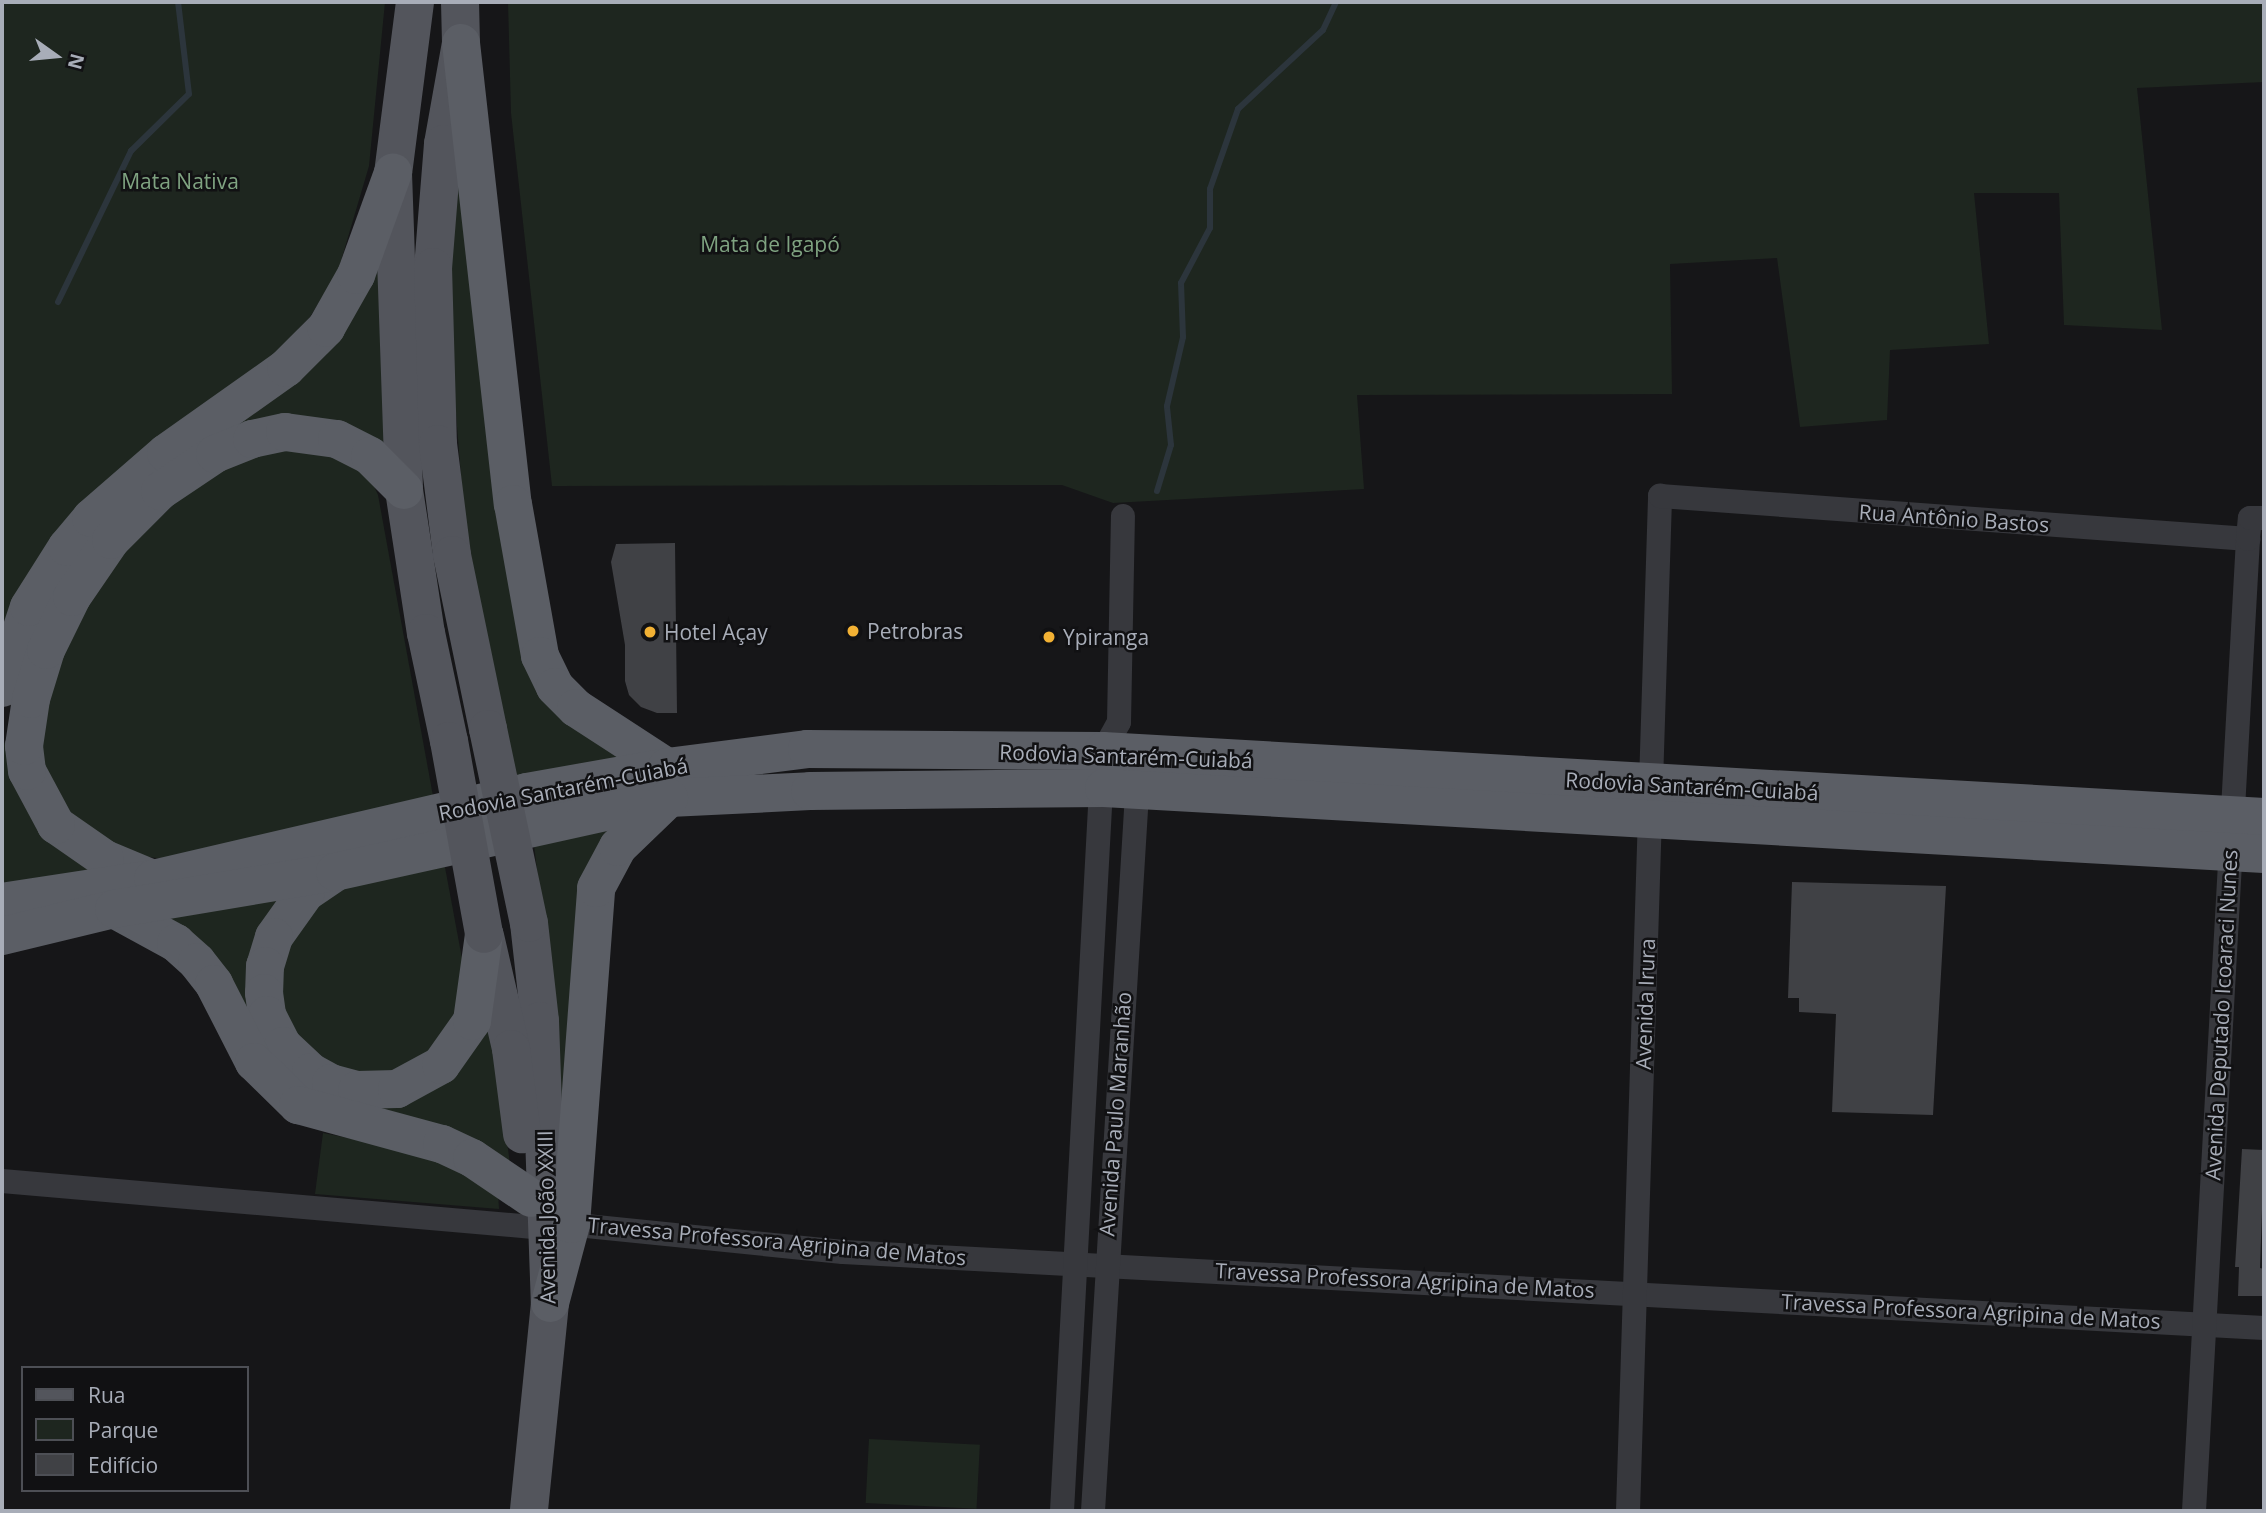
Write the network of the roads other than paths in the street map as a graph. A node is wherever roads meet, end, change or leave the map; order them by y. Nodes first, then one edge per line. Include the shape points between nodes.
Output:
1 (415, 2) edge
2 (460, 2) edge
3 (461, 43) junction
4 (393, 173) junction
5 (404, 490) junction
6 (1660, 496) joint
7 (1123, 516) dead end
8 (2254, 525) edge
9 (2, 688) edge
10 (1120, 742) junction
11 (668, 783) junction
12 (1653, 784) junction
13 (1121, 790) junction
14 (2248, 816) edge
15 (1650, 823) junction
16 (2247, 853) edge
17 (335, 872) junction
18 (153, 879) junction
19 (2, 902) edge
20 (114, 909) junction
21 (484, 934) junction
22 (2, 936) edge
23 (2, 1181) edge
24 (545, 1218) junction
25 (1077, 1264) junction
26 (1106, 1266) junction
27 (1636, 1291) junction
28 (550, 1303) joint
29 (2204, 1325) junction
30 (2264, 1328) edge
31 (535, 1421) junction
32 (529, 1511) edge
33 (1062, 1511) edge
34 (1093, 1511) edge
35 (1628, 1511) edge
36 (2194, 1511) edge

1 - 4 main road
2 - 3 main road, Avenida João XXIII
3 - 11 highway via 513,504 540,656 555,687 576,708
3 - 24 main road, Avenida João XXIII, bridge via 443,144 433,267 438,444 452,555 529,923 540,1021
4 - 5 main road
4 - 9 highway via 356,275 326,328 286,368 166,453 91,519 29,607
5 - 18 highway via 370,457 337,439 285,432 252,439 215,454 160,491 111,540 72,597 46,650 31,699 24,746 27,771 56,825 105,859
5 - 21 main road, bridge via 426,633
6 - 8 street, Rua Antônio Bastos
6 - 12 street, Avenida Irura
7 - 10 street, Avenida Paulo Maranhão
8 - 14 street, Avenida Deputado Icoaraci Nunes
10 - 11 highway, Rodovia Santarém-Cuiabá via 807,750
10 - 12 highway, Rodovia Santarém-Cuiabá
10 - 13 street, Avenida Paulo Maranhão
10 - 13 street, Avenida Paulo Maranhão
11 - 13 highway, Rodovia Santarém-Cuiabá via 810,791
11 - 17 highway, Rodovia Santarém-Cuiabá
11 - 18 highway, Rodovia Santarém-Cuiabá via 527,792
11 - 24 highway via 618,847 596,888
12 - 14 highway, Rodovia Santarém-Cuiabá
12 - 15 street, Avenida Irura
13 - 15 highway, Rodovia Santarém-Cuiabá
13 - 25 street, Avenida Paulo Maranhão
13 - 26 street, Avenida Paulo Maranhão
14 - 16 street, Avenida Deputado Icoaraci Nunes
15 - 16 highway, Rodovia Santarém-Cuiabá
15 - 27 street, Avenida Irura
16 - 29 street, Avenida Deputado Icoaraci Nunes
17 - 20 highway, Rodovia Santarém-Cuiabá
17 - 21 highway via 306,892 274,937 265,966 264,993 268,1015 283,1046 331,1083 357,1090 397,1088 441,1065 472,1021
18 - 19 highway, Rodovia Santarém-Cuiabá
20 - 22 highway, Rodovia Santarém-Cuiabá
20 - 24 highway via 176,943 197,962 218,991 254,1062 298,1105 442,1144 472,1158
21 - 24 main road
23 - 24 street, Travessa Professora Agripina de Matos
24 - 25 street, Travessa Professora Agripina de Matos via 843,1252
24 - 28 highway
24 - 31 main road
25 - 26 street, Travessa Professora Agripina de Matos
25 - 33 street, Avenida Paulo Maranhão
26 - 27 street, Travessa Professora Agripina de Matos
26 - 34 street, Avenida Paulo Maranhão
27 - 29 street, Travessa Professora Agripina de Matos
27 - 35 street, Avenida Irura
28 - 31 main road, Avenida João XXIII
29 - 30 street, Travessa Professora Agripina de Matos
29 - 36 street, Avenida Deputado Icoaraci Nunes
31 - 32 main road, Avenida João XXIII

